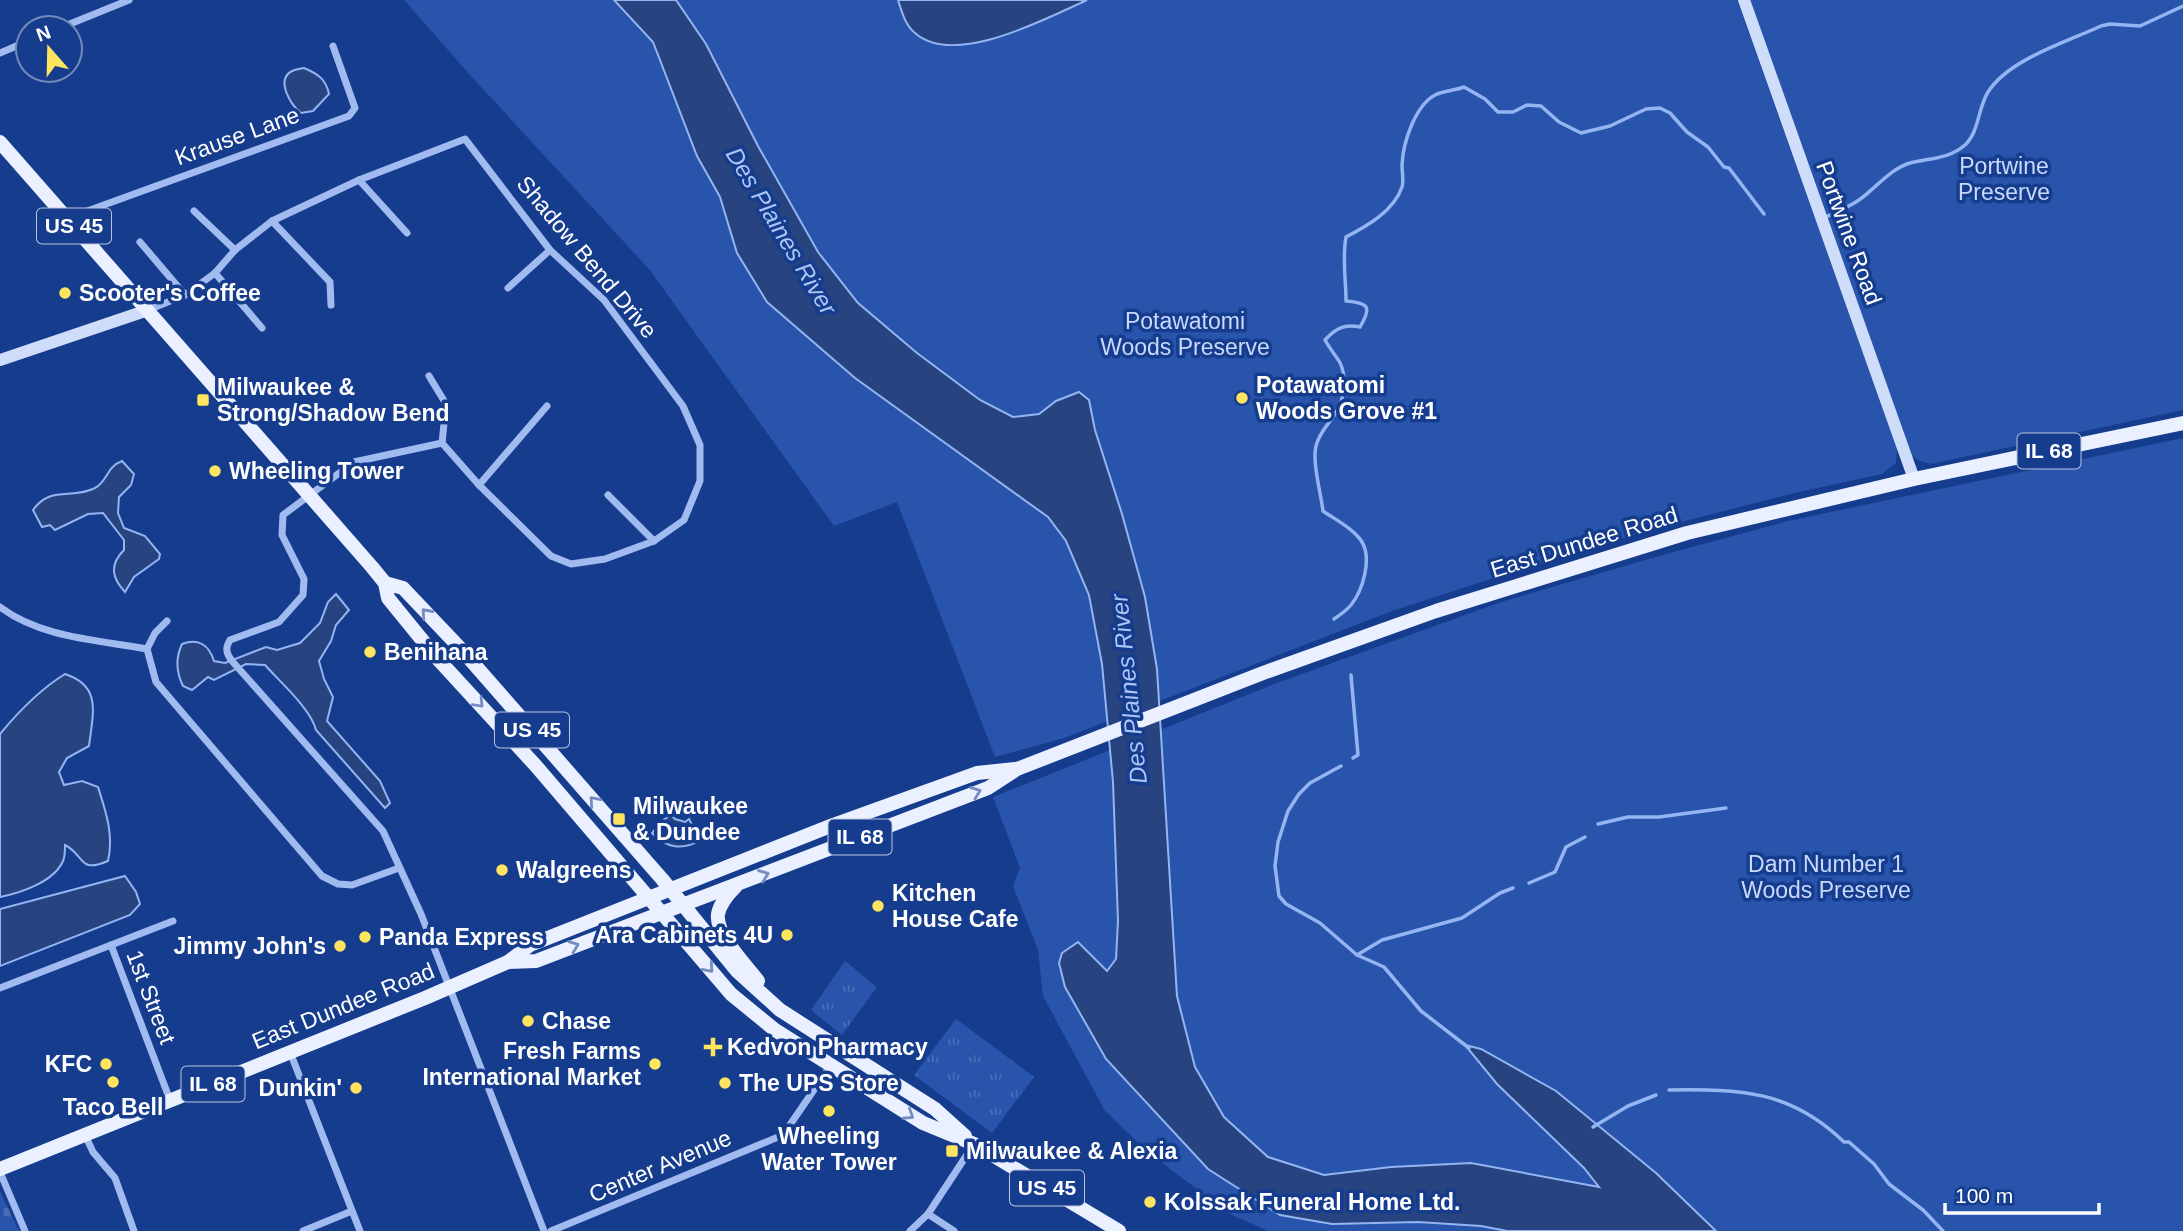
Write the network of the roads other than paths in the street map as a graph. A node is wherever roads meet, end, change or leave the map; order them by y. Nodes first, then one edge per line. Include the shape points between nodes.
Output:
1 (129, 0) edge
2 (1744, 0) edge
3 (84, 18) edge
4 (333, 46) dead end
5 (0, 142) edge
6 (359, 180) junction
7 (194, 211) dead end
8 (68, 218) junction
9 (272, 221) junction
10 (407, 233) dead end
11 (140, 242) dead end
12 (235, 250) junction
13 (550, 250) junction
14 (215, 273) junction
15 (508, 288) dead end
16 (186, 295) junction
17 (331, 305) dead end
18 (148, 310) junction
19 (262, 328) dead end
20 (0, 360) edge
21 (429, 376) dead end
22 (547, 406) dead end
23 (2183, 423) edge
24 (442, 443) junction
25 (1914, 479) junction
26 (479, 485) junction
27 (608, 495) dead end
28 (310, 496) junction
29 (654, 541) junction
30 (385, 583) junction
31 (0, 607) edge
32 (167, 621) dead end
33 (147, 649) junction
34 (1017, 769) junction
35 (399, 868) junction
36 (737, 885) junction
37 (671, 889) junction
38 (648, 898) junction
39 (684, 905) junction
40 (661, 914) junction
41 (173, 921) dead end
42 (111, 945) junction
43 (508, 962) junction
44 (0, 988) edge
45 (450, 988) junction
46 (780, 1010) junction
47 (290, 1052) junction
48 (831, 1065) junction
49 (170, 1101) junction
50 (85, 1135) junction
51 (974, 1144) junction
52 (0, 1171) edge
53 (352, 1211) junction
54 (928, 1213) junction
55 (25, 1231) edge
56 (134, 1231) edge
57 (303, 1231) edge
58 (360, 1231) edge
59 (544, 1231) edge
60 (551, 1231) edge
61 (910, 1231) edge
62 (954, 1231) edge
63 (1119, 1231) edge

1 - 3 street
2 - 25 street, Portwine Road
4 - 8 street, Krause Lane via 355,108 349,116
5 - 8 main road, US 45
6 - 9 street, Shadow Bend Drive
6 - 10 street
6 - 13 street, Shadow Bend Drive via 465,139
7 - 12 street
8 - 18 main road, US 45
9 - 12 street, Shadow Bend Drive
9 - 17 street via 330,282
11 - 16 street
12 - 14 street, Shadow Bend Drive
13 - 15 street
13 - 29 street, Shadow Bend Drive via 604,300 683,406 701,445 700,481 684,520
14 - 16 street, Shadow Bend Drive
14 - 19 street
16 - 18 street, Shadow Bend Drive
18 - 20 street
18 - 28 main road, US 45
21 - 24 street via 446,404
22 - 26 street
23 - 25 main road, East Dundee Road / IL 68
24 - 26 street, Shadow Bend Drive
24 - 28 street via 354,462
25 - 34 main road, East Dundee Road / IL 68 via 1688,533 1436,611
26 - 29 street, Shadow Bend Drive via 551,555 571,564 605,559
27 - 29 street
28 - 30 main road, US 45
28 - 35 street via 283,515 281,524 304,579 303,596 279,622 230,640 227,654 383,831
37 -> 30 main road, US 45 via 460,648 403,588
30 -> 38 main road, US 45 via 388,598 436,657
31 - 33 street via 44,630
32 - 33 street
33 - 35 street via 156,682 322,876 352,885
36 -> 34 main road, East Dundee Road / IL 68 via 988,788
34 - 37 main road, East Dundee Road / IL 68 via 977,773
35 - 45 street
36 - 39 main road, East Dundee Road / IL 68
36 - 46 main road via 720,908 720,928
37 - 38 main road, East Dundee Road / IL 68
37 - 39 main road, US 45
38 - 40 main road, US 45
38 - 43 main road, East Dundee Road / IL 68 via 530,945
39 - 40 main road, East Dundee Road / IL 68
39 - 46 main road, US 45 via 737,971
43 -> 40 main road, East Dundee Road / IL 68 via 536,961
40 -> 48 main road, US 45 via 731,994 775,1030
41 - 42 street
42 - 44 street
42 - 49 street, 1st Street
43 - 45 main road, East Dundee Road / IL 68
45 - 47 main road, East Dundee Road / IL 68
45 - 59 street
46 - 51 main road, US 45 via 935,1109
47 - 49 main road, East Dundee Road / IL 68
47 - 53 street
48 -> 51 main road, US 45 via 923,1123
48 - 60 street, Center Avenue via 783,1135
49 - 50 main road, East Dundee Road / IL 68
50 - 52 main road, East Dundee Road / IL 68
50 - 56 street via 115,1178
51 - 54 street
51 - 63 main road, US 45
52 - 55 street
53 - 57 street
53 - 58 street
54 - 61 street
54 - 62 street

